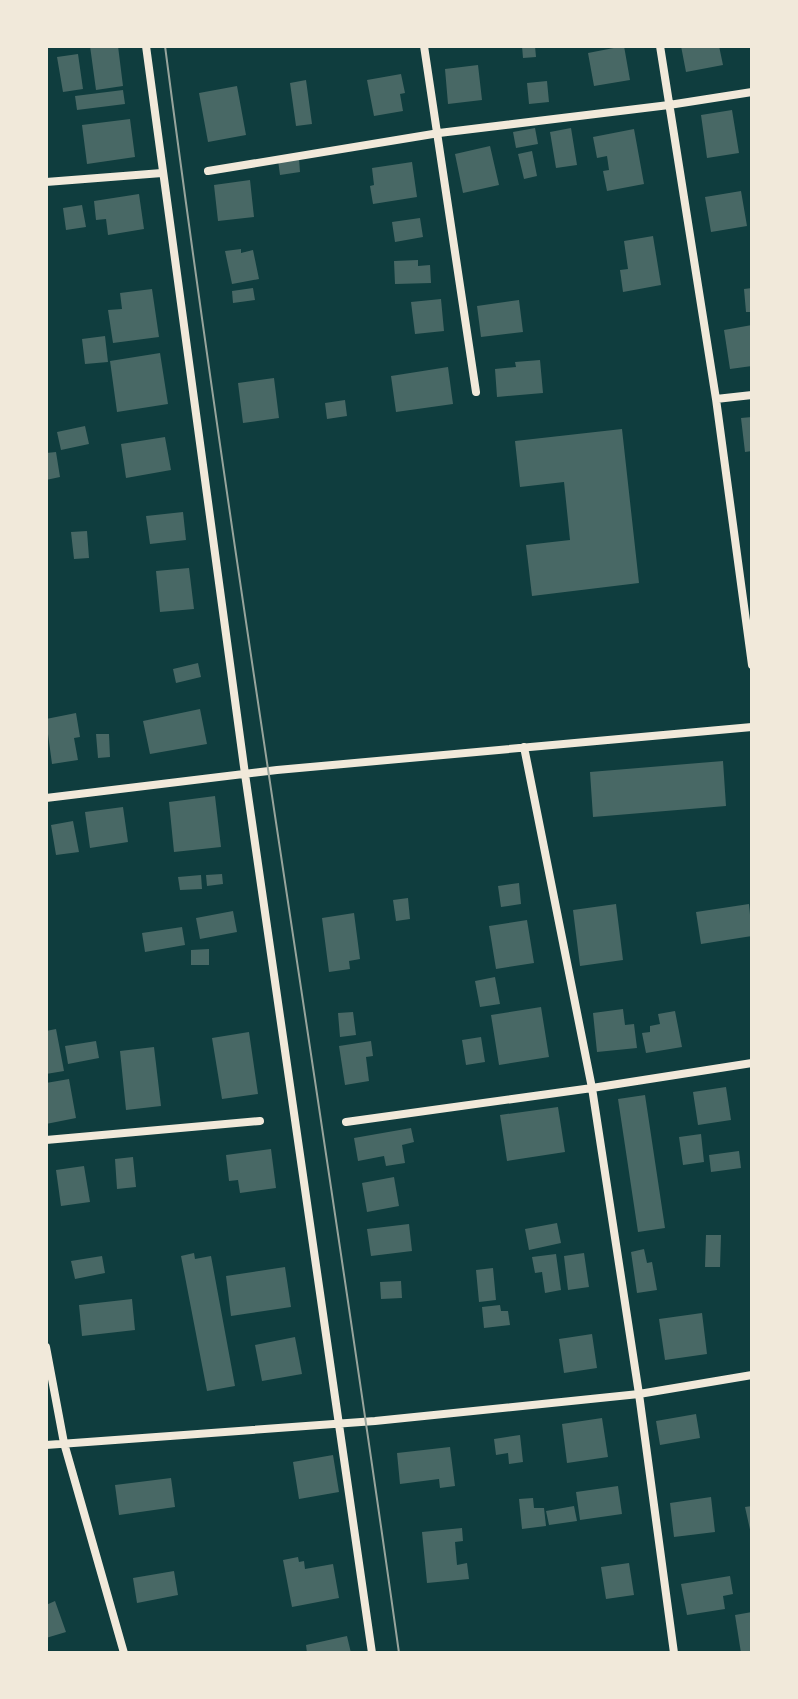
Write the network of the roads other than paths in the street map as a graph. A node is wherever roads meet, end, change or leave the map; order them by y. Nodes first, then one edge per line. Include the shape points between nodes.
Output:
1 (146, 46) edge
2 (424, 46) edge
3 (660, 46) edge
4 (752, 92) edge
5 (669, 105) junction
6 (439, 133) junction
7 (208, 171) dead end
8 (162, 173) junction
9 (46, 182) edge
10 (476, 392) dead end
11 (752, 395) edge
12 (716, 399) junction
13 (752, 665) edge
14 (752, 727) edge
15 (524, 747) junction
16 (245, 774) junction
17 (46, 798) edge
18 (752, 1063) edge
19 (592, 1088) junction
20 (260, 1121) dead end
21 (346, 1122) dead end
22 (46, 1140) edge
23 (46, 1347) edge
24 (752, 1375) edge
25 (639, 1394) junction
26 (339, 1423) junction
27 (64, 1443) junction
28 (46, 1445) edge
29 (124, 1653) edge
30 (372, 1653) edge
31 (674, 1653) edge

1 - 8 street
2 - 6 street
3 - 5 street
4 - 5 street
5 - 6 street
5 - 12 street
6 - 7 street
6 - 10 street
8 - 9 street
8 - 16 street
11 - 12 street
12 - 13 street
14 - 15 street
15 - 16 street
15 - 19 street
16 - 17 street
16 - 26 street
18 - 19 street
19 - 21 street
19 - 25 street
20 - 22 street
23 - 27 street
24 - 25 street
25 - 26 street
25 - 31 street
26 - 27 street
26 - 30 street
27 - 28 street
27 - 29 street

